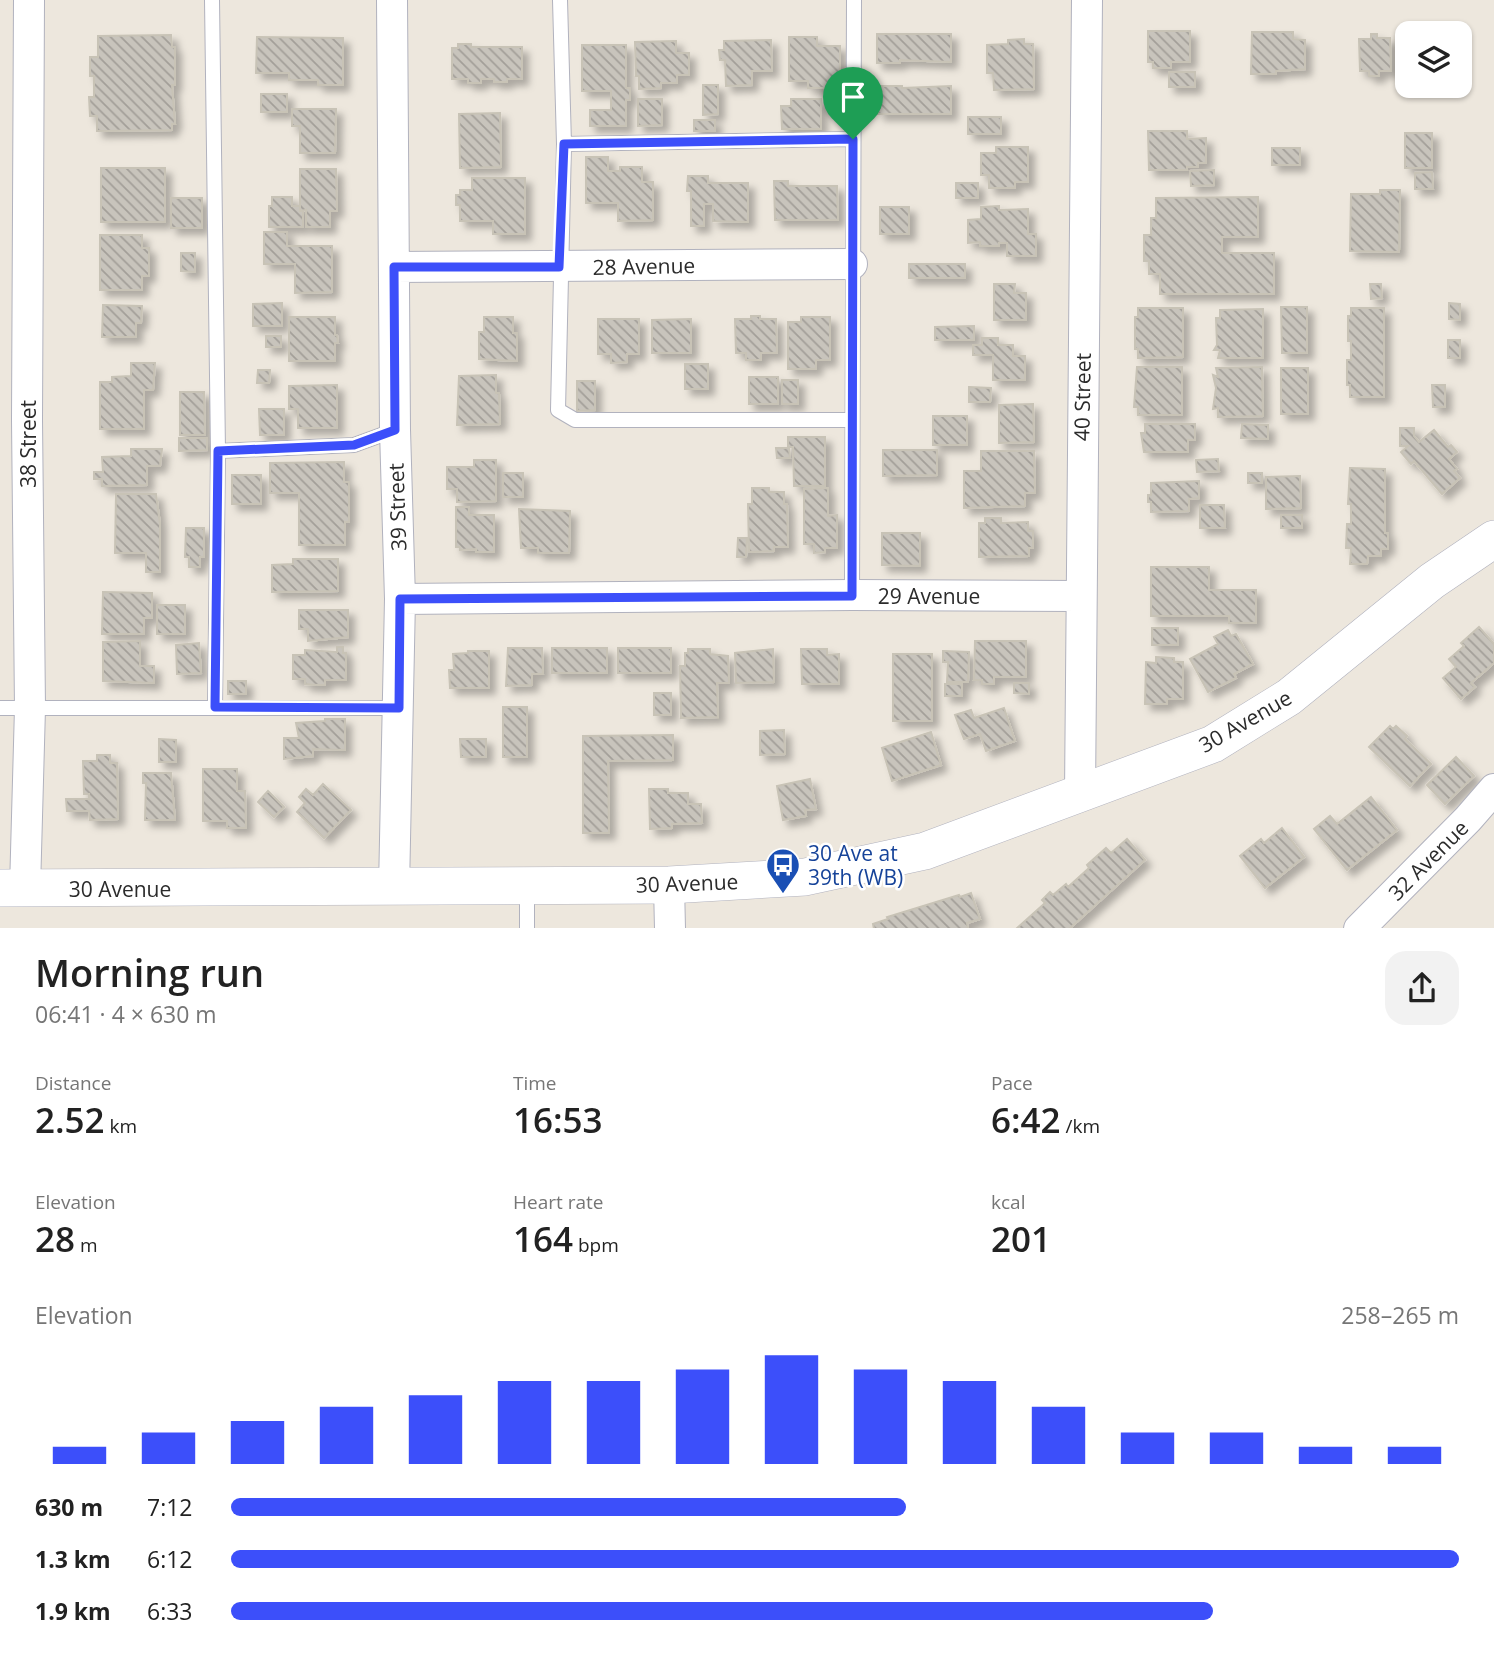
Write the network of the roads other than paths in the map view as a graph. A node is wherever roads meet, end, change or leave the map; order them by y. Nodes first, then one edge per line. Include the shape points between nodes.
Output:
1 (29, 0) edge
2 (212, 0) edge
3 (392, 0) edge
4 (560, 0) edge
5 (854, 0) edge
6 (1087, 0) edge
7 (853, 139) junction
8 (564, 144) junction
9 (852, 264) junction
10 (394, 267) junction
11 (559, 267) junction
12 (852, 420) junction
13 (395, 430) junction
14 (218, 451) junction
15 (1494, 539) edge
16 (852, 596) junction
17 (1080, 596) junction
18 (400, 599) junction
19 (215, 707) junction
20 (0, 708) edge
21 (30, 708) junction
22 (399, 708) junction
23 (1494, 789) edge
24 (1080, 794) junction
25 (527, 885) junction
26 (669, 886) junction
27 (13, 888) edge
28 (394, 888) junction
29 (527, 928) edge
30 (670, 928) edge
31 (1360, 928) edge

1 - 21 street, 38 Street
2 - 14 lane
3 - 10 street, 39 Street
4 - 8 lane
5 - 7 lane
6 - 17 street, 40 Street
7 - 8 lane
7 - 9 lane
8 - 11 lane
9 - 11 street, 28 Avenue
9 - 12 lane
10 - 11 street, 28 Avenue
10 - 13 street, 39 Street
11 - 12 lane via 558,410 575,420
12 - 16 lane
13 - 14 lane via 354,445
13 - 18 street, 39 Street
14 - 19 lane
15 - 24 street, 30 Avenue via 1432,581 1289,697 1213,744
16 - 17 street, 29 Avenue
16 - 18 street, 29 Avenue
17 - 24 street, 40 Street
18 - 22 street, 39 Street
19 - 21 lane
19 - 22 lane
20 - 21 lane
21 - 27 street, 38 Street
22 - 28 street, 39 Street
23 - 31 street, 32 Avenue
24 - 26 street, 30 Avenue via 925,851 832,872
25 - 26 street, 30 Avenue
25 - 28 street, 30 Avenue
25 - 29 lane
26 - 30 street
27 - 28 street, 30 Avenue

